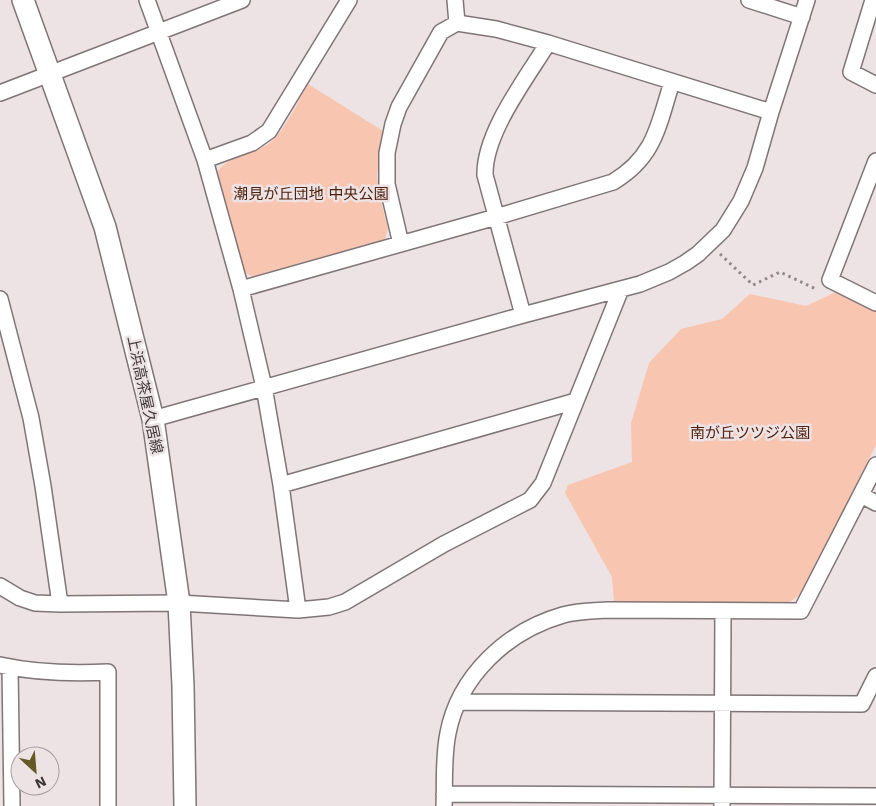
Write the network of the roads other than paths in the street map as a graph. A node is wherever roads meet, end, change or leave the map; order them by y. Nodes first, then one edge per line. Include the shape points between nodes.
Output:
1 (23, 0) edge
2 (147, 0) edge
3 (242, 0) edge
4 (349, 0) edge
5 (455, 0) edge
6 (749, 0) edge
7 (807, 0) edge
8 (873, 0) edge
9 (802, 17) junction
10 (458, 23) junction
11 (159, 32) junction
12 (548, 43) junction
13 (50, 73) junction
14 (672, 82) junction
15 (876, 85) edge
16 (0, 93) edge
17 (771, 112) junction
18 (205, 160) junction
19 (876, 161) edge
20 (871, 190) edge
21 (496, 217) junction
22 (401, 244) junction
23 (241, 288) junction
24 (621, 289) junction
25 (0, 299) edge
26 (876, 303) edge
27 (523, 315) junction
28 (264, 387) junction
29 (576, 401) junction
30 (152, 419) junction
31 (876, 465) edge
32 (280, 485) junction
33 (861, 495) junction
34 (876, 503) edge
35 (0, 586) edge
36 (179, 603) junction
37 (60, 604) junction
38 (298, 610) junction
39 (723, 611) junction
40 (5, 666) edge
41 (876, 676) edge
42 (458, 702) junction
43 (723, 703) junction
44 (5, 714) edge
45 (876, 796) edge
46 (444, 800) edge
47 (722, 800) edge
48 (12, 806) edge
49 (108, 806) edge
50 (185, 806) edge

1 - 13 main road, 上浜高茶屋久居線
2 - 11 street
3 - 11 street
4 - 18 street via 269,131 252,143
5 - 10 street
6 - 9 street
7 - 9 street
8 - 15 street via 851,72
9 - 17 street
10 - 12 street
10 - 22 street via 442,32 399,107 391,132 387,184
11 - 13 street
11 - 18 street
12 - 14 street
12 - 21 street via 497,127 487,152 485,175
13 - 16 street
13 - 30 main road, 上浜高茶屋久居線 via 105,227
14 - 17 street
14 - 21 street via 651,145 643,158 624,176 601,187
17 - 24 street via 755,168 741,201 723,230 698,254 669,272
18 - 23 street
19 - 20 street
20 - 26 street via 830,280
21 - 22 street
21 - 27 street
22 - 23 street
23 - 28 street
24 - 27 street
24 - 29 street
25 - 37 street via 31,418
27 - 28 street
28 - 30 street
28 - 32 street
29 - 32 street
29 - 38 street via 543,483 530,500 444,544 345,602
30 - 36 main road, 上浜高茶屋久居線
31 - 33 street
32 - 38 street
33 - 34 street
33 - 39 street via 802,611
35 - 37 street via 35,603
36 - 37 street
36 - 38 street
36 - 50 main road, 上浜高茶屋久居線
39 - 42 street via 608,610 563,615 531,629 488,658
39 - 43 street
40 - 44 street
40 - 49 street via 70,674 108,672
41 - 43 street via 862,704
42 - 43 street
42 - 46 street via 445,754
43 - 47 street
44 - 48 street
45 - 47 street
46 - 47 street

